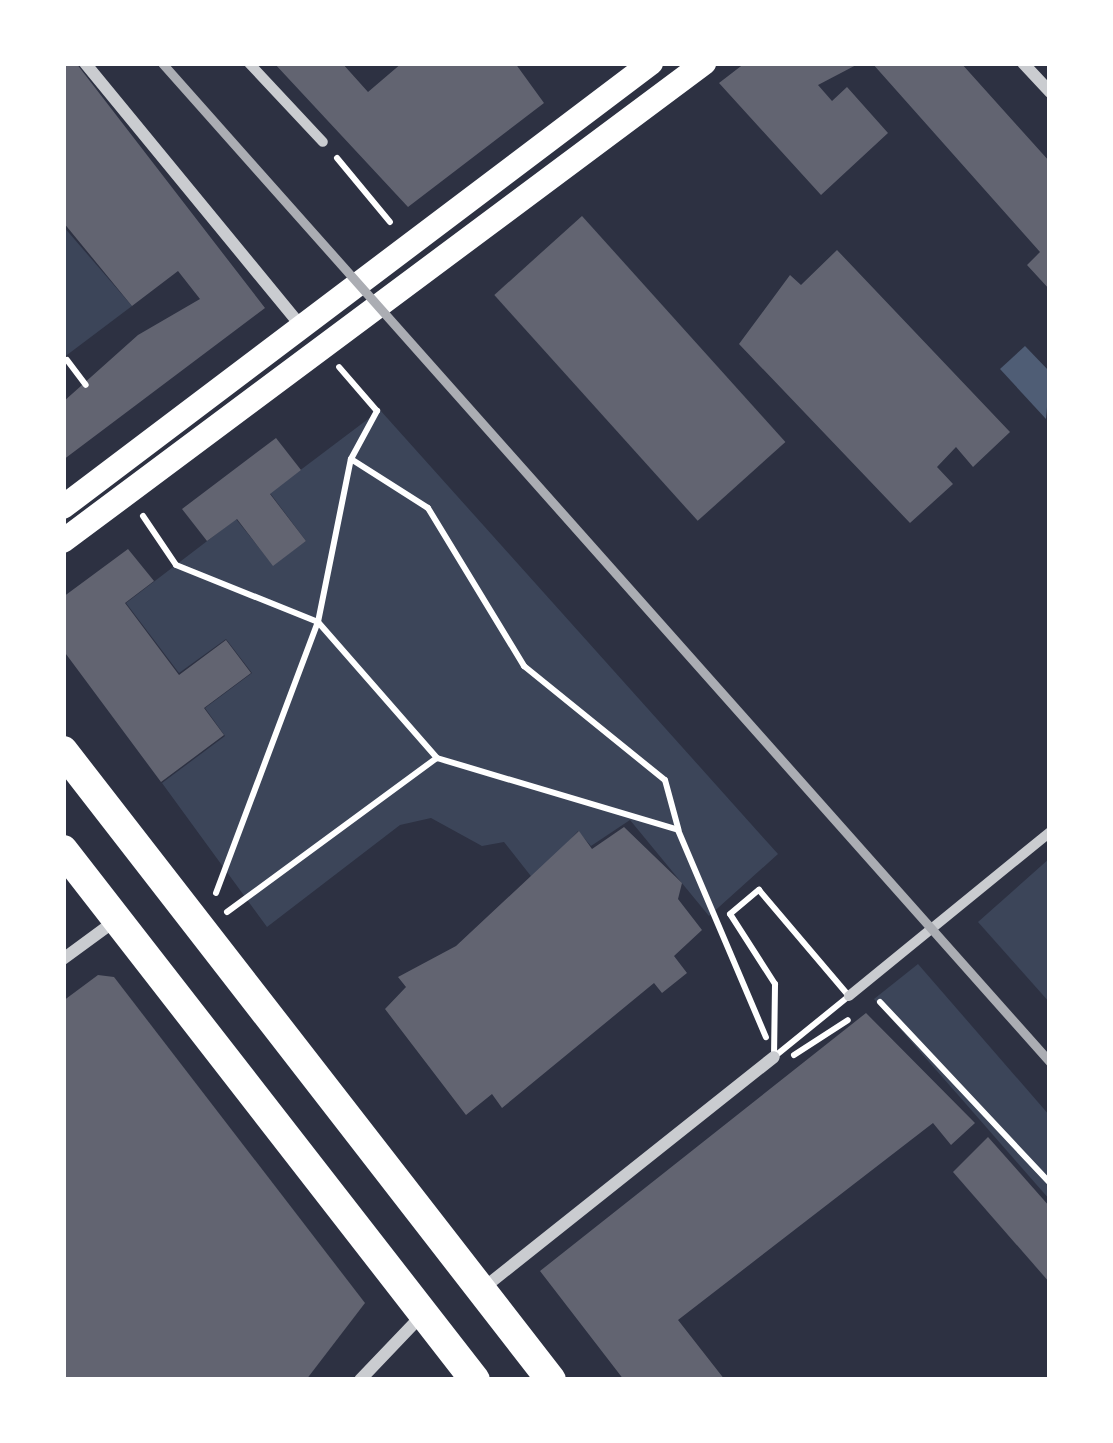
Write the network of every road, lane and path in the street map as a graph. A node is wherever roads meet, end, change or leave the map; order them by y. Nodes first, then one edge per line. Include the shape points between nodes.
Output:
1 (85, 63) edge
2 (249, 63) edge
3 (652, 63) edge
4 (704, 63) edge
5 (1023, 63) edge
6 (1050, 92) edge
7 (323, 142) joint
8 (409, 244) junction
9 (312, 320) junction
10 (67, 360) dead end
11 (338, 366) dead end
12 (86, 386) dead end
13 (351, 459) junction
14 (63, 507) edge
15 (141, 518) dead end
16 (63, 541) edge
17 (318, 622) junction
18 (63, 751) edge
19 (437, 758) junction
20 (678, 830) junction
21 (1050, 832) edge
22 (63, 850) edge
23 (116, 921) junction
24 (202, 930) junction
25 (63, 959) edge
26 (849, 996) joint
27 (825, 1016) dead end
28 (774, 1057) junction
29 (745, 1080) junction
30 (1050, 1184) edge
31 (480, 1290) junction
32 (424, 1313) junction
33 (360, 1380) edge
34 (475, 1380) edge
35 (551, 1380) edge

1 - 9 street
2 - 7 street
3 - 8 main road
4 - 16 main road
5 - 6 street
7 - 8 path
8 - 9 main road
9 - 14 main road
10 - 12 path
11 - 13 path via 377,411
13 - 17 path
13 - 20 path via 428,508 524,666 665,780
15 - 17 path via 176,565
17 - 19 path
17 - 24 path
18 - 24 main road
19 - 20 path
19 - 24 path
20 - 28 path
21 - 26 street
22 - 23 main road
23 - 25 street
23 - 32 main road
24 - 31 main road
26 - 28 path via 759,890 731,920 775,984
27 - 28 path
28 - 29 street
29 - 30 path via 888,998
29 - 31 street
31 - 35 main road
32 - 33 street
32 - 34 main road

